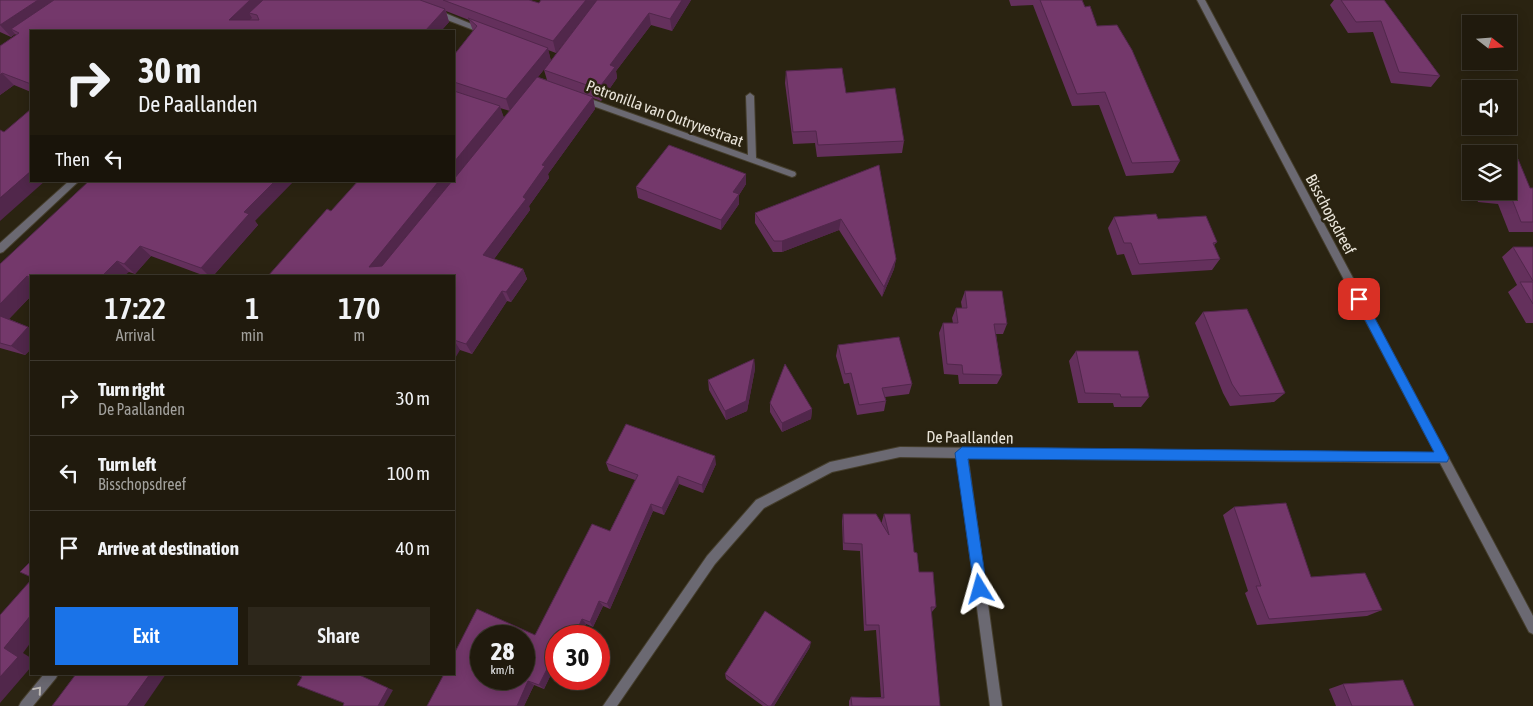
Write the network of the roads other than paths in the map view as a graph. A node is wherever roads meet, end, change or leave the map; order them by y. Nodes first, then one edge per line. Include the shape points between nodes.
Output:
1 (1200, 0) edge
2 (431, 10) edge
3 (495, 35) edge
4 (750, 96) dead end
5 (576, 97) edge
6 (752, 160) junction
7 (792, 174) dead end
8 (74, 182) edge
9 (0, 249) edge
10 (962, 453) junction
11 (1443, 458) junction
12 (1533, 628) edge
13 (51, 675) edge
14 (25, 706) edge
15 (609, 706) edge
16 (996, 706) edge

1 - 11 street, Bisschopsdreef
2 - 3 street
4 - 6 street, Petronilla van Outryvestraat
5 - 6 street, Petronilla van Outryvestraat
6 - 7 street, Petronilla van Outryvestraat
8 - 9 street
10 - 11 street, De Paallanden
10 - 15 street, De Paallanden via 900,452 830,467 760,504 711,560
10 - 16 street
11 - 12 street, Bisschopsdreef
14 -> 13 street

